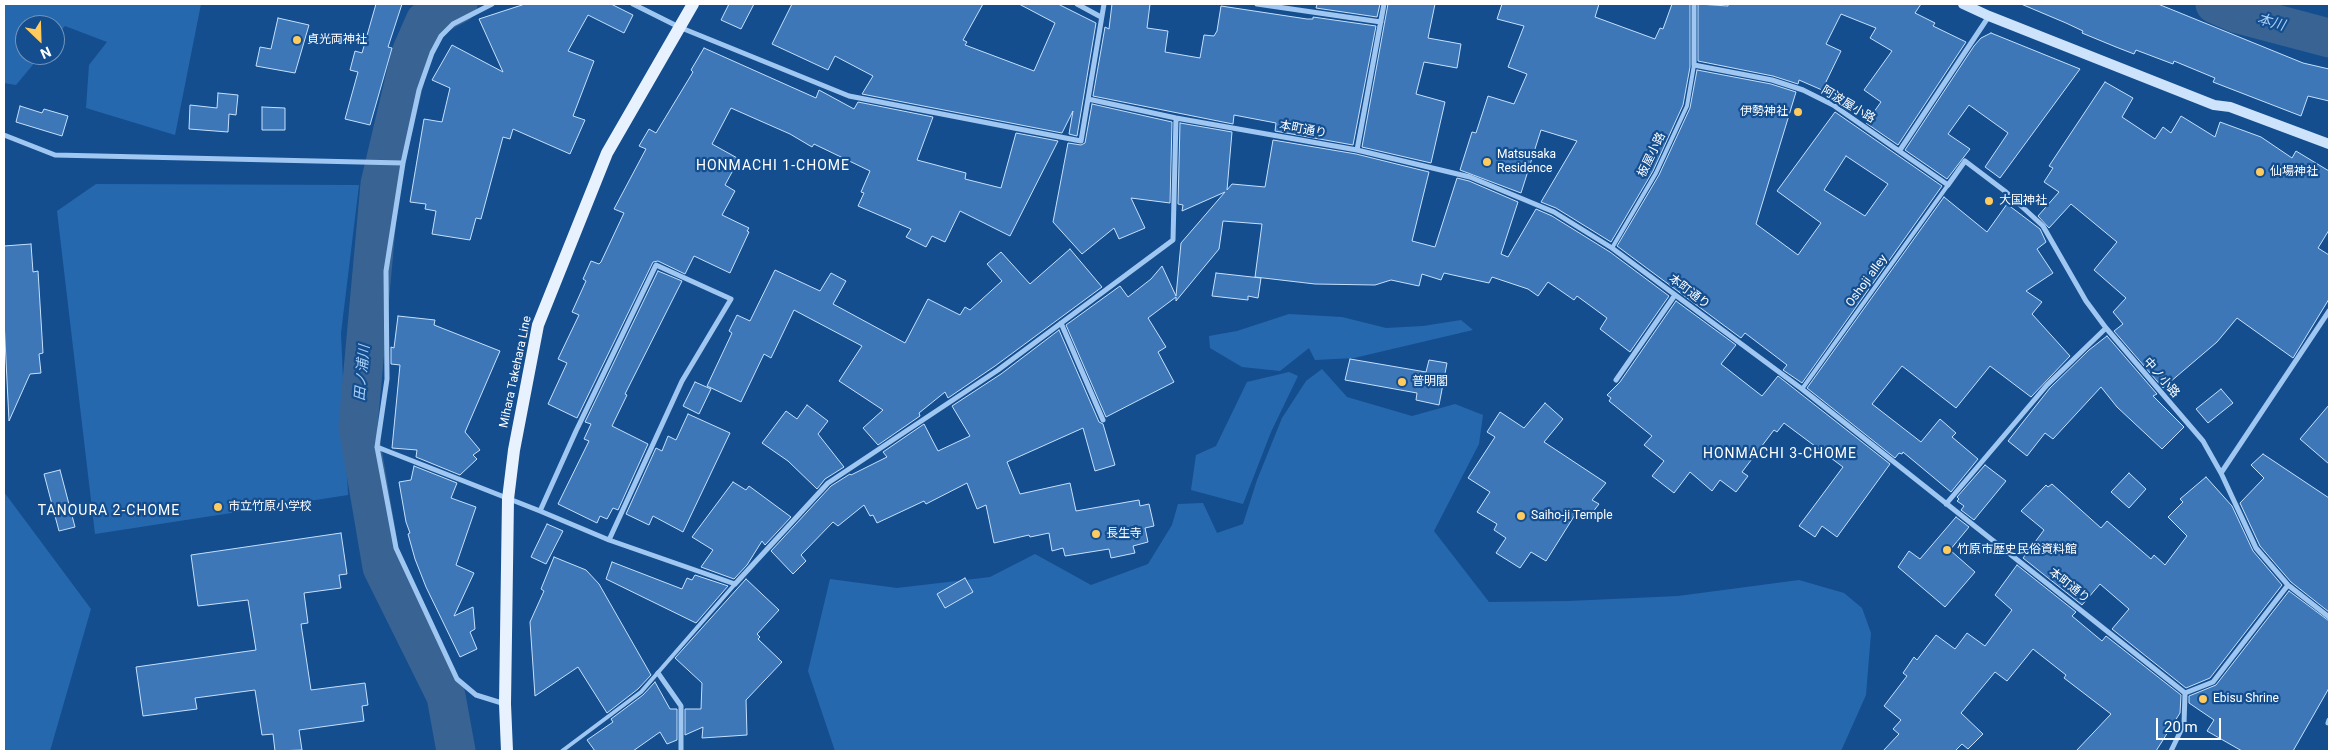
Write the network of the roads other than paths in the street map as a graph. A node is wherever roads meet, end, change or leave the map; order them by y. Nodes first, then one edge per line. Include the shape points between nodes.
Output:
1 (492, 4) edge
2 (633, 4) edge
3 (693, 4) edge
4 (1077, 4) edge
5 (1104, 4) edge
6 (1256, 4) edge
7 (1384, 4) edge
8 (1694, 4) edge
9 (1963, 4) edge
10 (1989, 16) junction
11 (1101, 18) junction
12 (1380, 22) junction
13 (679, 27) junction
14 (1694, 65) junction
15 (1088, 99) junction
16 (1176, 118) junction
17 (4, 135) edge
18 (2329, 144) edge
19 (1357, 150) junction
20 (1900, 150) junction
21 (403, 163) junction
22 (1948, 185) junction
23 (1612, 248) junction
24 (1675, 295) junction
25 (2329, 311) edge
26 (1061, 323) junction
27 (2106, 328) junction
28 (1616, 380) dead end
29 (1802, 389) junction
30 (1104, 420) dead end
31 (377, 447) junction
32 (2220, 473) junction
33 (508, 499) junction
34 (1946, 504) junction
35 (540, 511) junction
36 (609, 540) junction
37 (735, 584) junction
38 (2288, 585) junction
39 (2329, 618) edge
40 (658, 673) junction
41 (2185, 693) junction
42 (505, 704) junction
43 (507, 751) edge
44 (562, 751) edge
45 (680, 751) edge
46 (2171, 751) edge

1 - 21 street via 453,24 436,44 419,90
2 - 13 street
3 - 13 main road, Mihara Takehara Line
4 - 11 street
5 - 11 street
6 - 12 street
7 - 12 street
8 - 14 street
9 - 10 street
10 - 18 street via 2214,105 2230,107
10 - 20 street
11 - 15 street
12 - 19 street
13 - 15 street via 849,96 1080,141
13 - 33 main road, Mihara Takehara Line via 607,153 538,325
14 - 20 street, 阿波屋小路 via 1772,80 1803,90 1833,105
14 - 23 lane, 板屋小路 via 1687,106 1656,173
15 - 16 street, 本町通り
16 - 19 street, 本町通り
16 - 26 street via 1173,240
17 - 21 street via 55,154
19 - 23 street, 本町通り via 1470,177 1554,212
20 - 22 street, 阿波屋小路
21 - 31 street via 386,271 387,379
22 - 27 street, 中ノ小路 via 1965,161 2006,192 2043,226 2086,301
22 - 29 lane, Oshoji alley
23 - 24 street, 本町通り
24 - 28 street
24 - 29 street, 本町通り
25 - 32 street
26 - 30 street
26 - 37 street via 998,370 828,483
27 - 32 street, 中ノ小路 via 2202,441
27 - 34 street via 2047,384
29 - 34 street, 本町通り
31 - 33 street
31 - 42 street via 396,548 457,679 476,695
32 - 38 street, 中ノ小路 via 2256,548
33 - 35 street
33 - 42 main road, Mihara Takehara Line
34 - 41 street, 本町通り
35 - 36 street
35 - 36 street via 656,265 731,299 682,381
36 - 37 street
37 - 40 lane
38 - 39 street, 中ノ小路
38 - 41 street via 2212,682
40 - 44 lane via 640,692
40 - 45 street via 681,706
41 - 46 street via 2184,724
42 - 43 main road, Mihara Takehara Line

